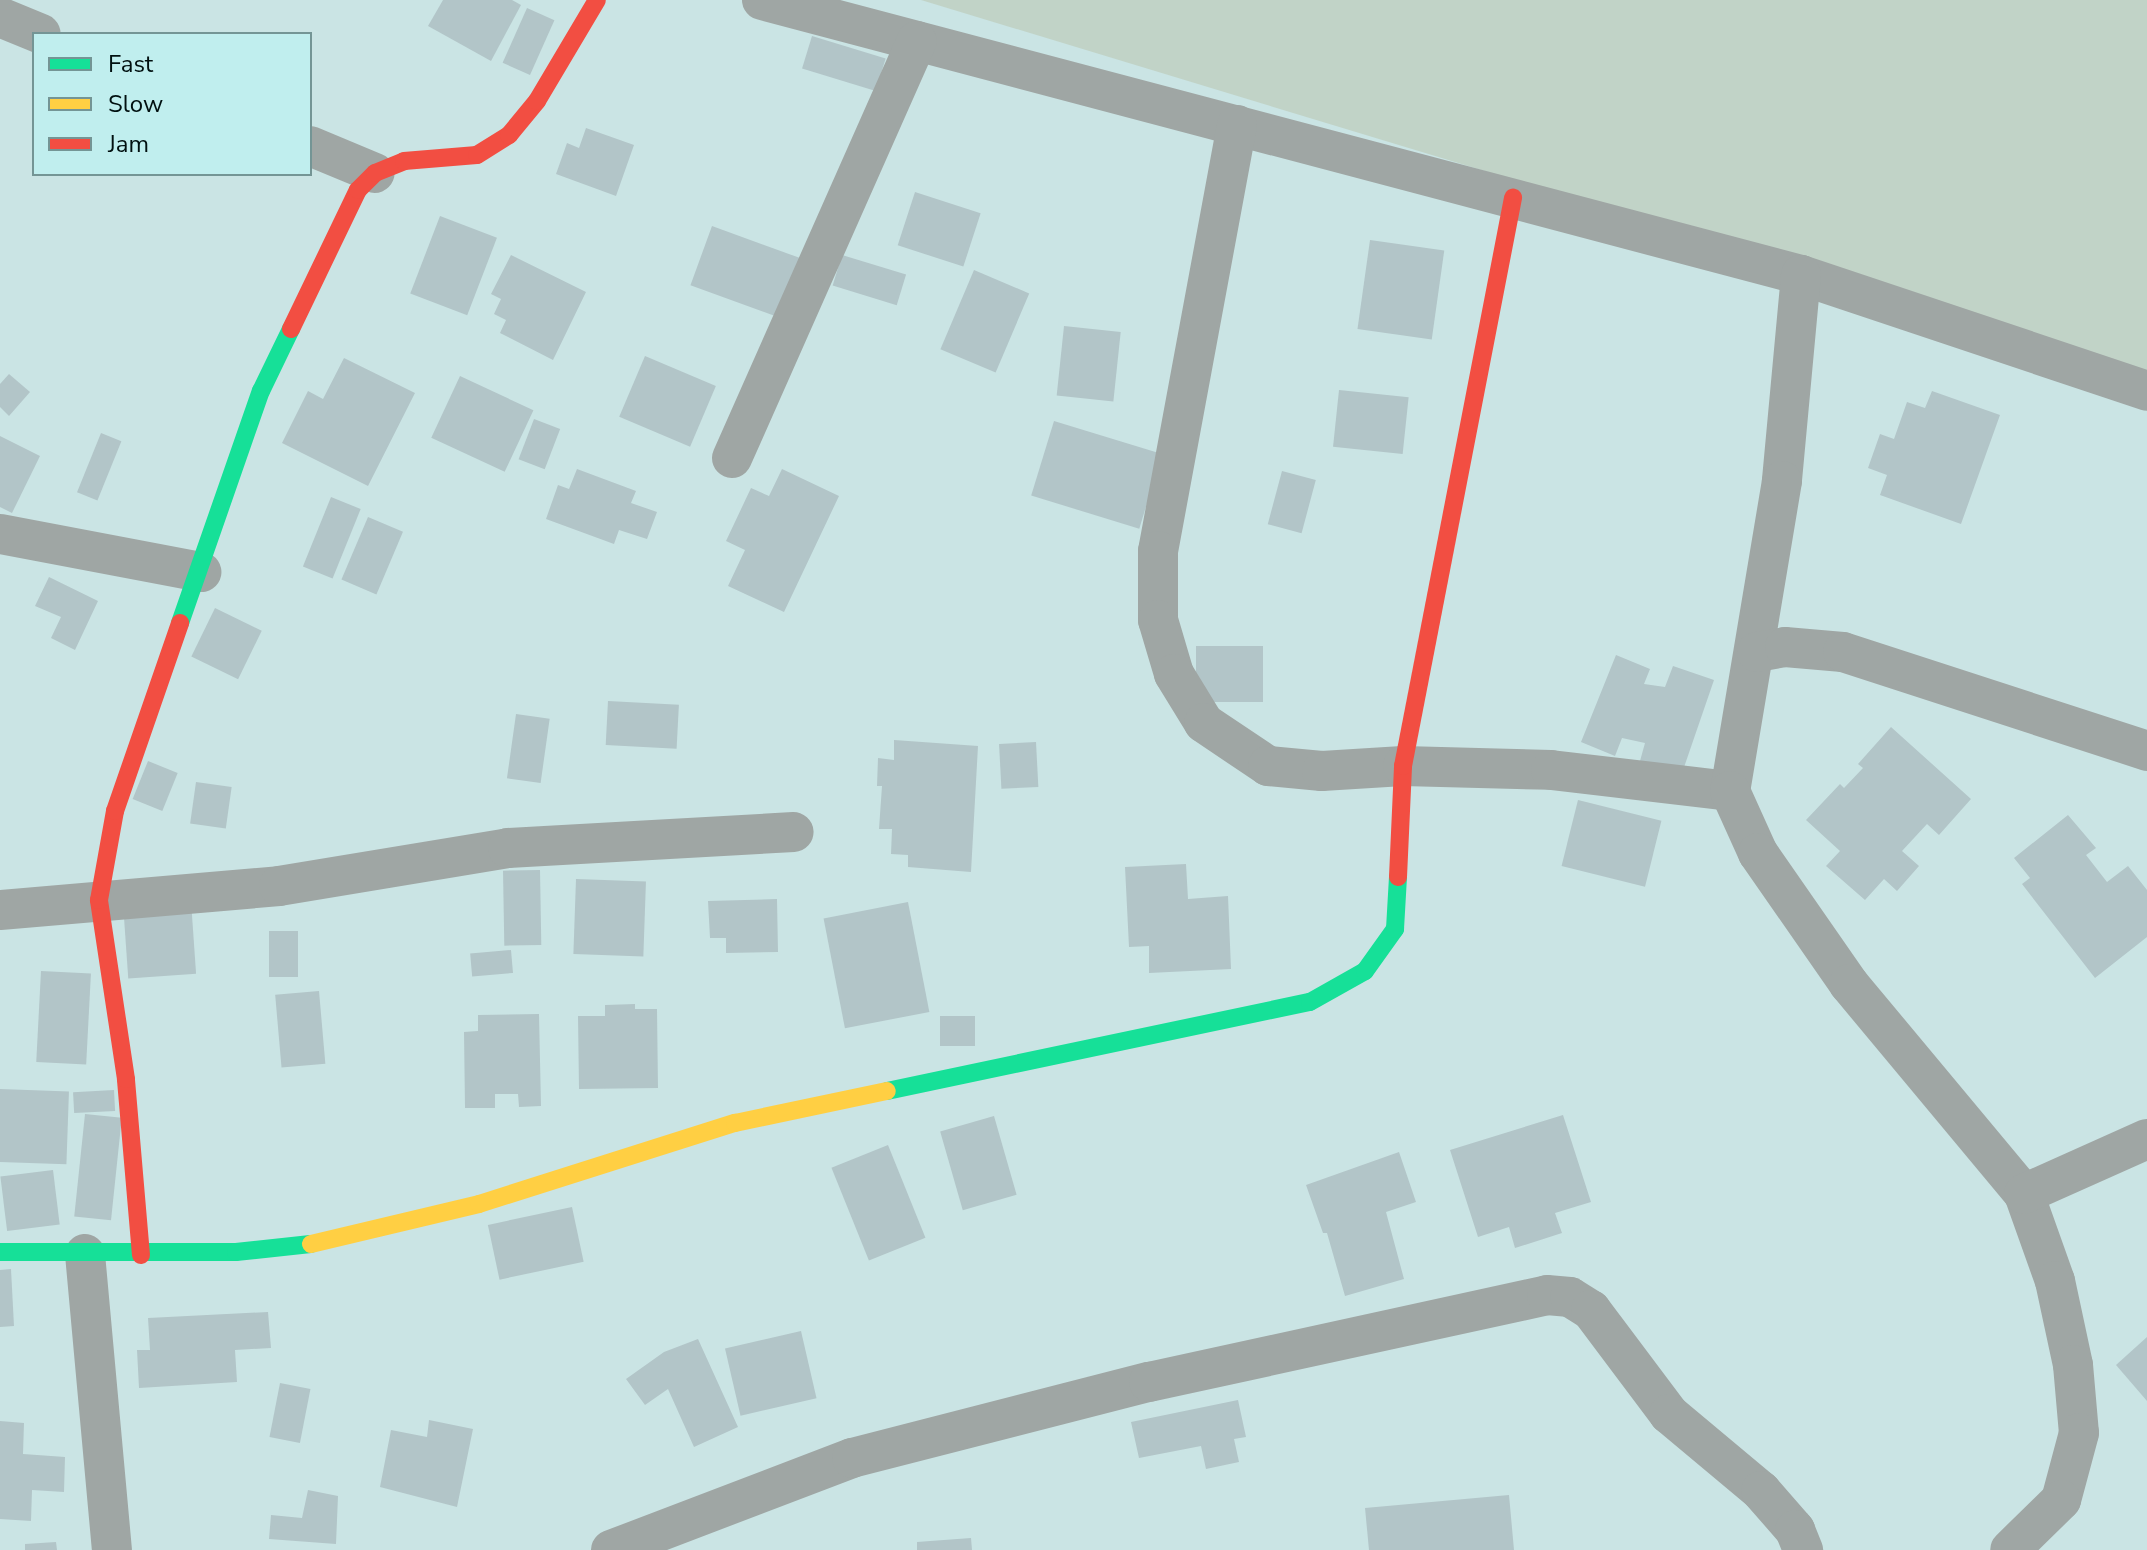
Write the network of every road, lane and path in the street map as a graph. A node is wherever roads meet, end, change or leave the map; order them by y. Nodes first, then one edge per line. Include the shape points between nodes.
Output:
1 (597, 0) edge
2 (762, 0) edge
3 (0, 17) edge
4 (36, 32) edge
5 (917, 41) junction
6 (1237, 125) junction
7 (312, 147) edge
8 (375, 173) junction
9 (1513, 198) junction
10 (1801, 275) junction
11 (2147, 391) edge
12 (732, 458) dead end
13 (5, 542) edge
14 (201, 572) junction
15 (1757, 652) junction
16 (2147, 751) edge
17 (1403, 766) junction
18 (1730, 791) junction
19 (794, 832) dead end
20 (99, 900) junction
21 (0, 910) edge
22 (2147, 1139) edge
23 (2024, 1194) junction
24 (0, 1252) edge
25 (85, 1254) junction
26 (141, 1255) junction
27 (112, 1550) edge
28 (611, 1550) edge
29 (1803, 1550) edge
30 (2010, 1550) edge

1 - 8 street via 537,101 509,135 477,155 404,161
2 - 5 street
3 - 4 street
5 - 6 street
5 - 12 street
6 - 9 street
6 - 17 street via 1158,551 1158,620 1174,674 1204,723 1268,766 1322,771
7 - 8 street
8 - 14 street via 358,190 261,391
9 - 10 street
9 - 17 street
10 - 11 street
10 - 15 street via 1782,481
13 - 14 street
14 - 20 street via 115,811
15 - 16 street via 1785,647 1843,652
15 - 18 street via 1734,749
17 - 18 street via 1551,770
17 - 26 street via 1395,929 1365,971 1310,1002 735,1123 479,1204 320,1243
18 - 23 street via 1758,853 1849,984
19 - 20 street via 508,848 279,886
20 - 21 street
20 - 26 street via 126,1079
22 - 23 street
23 - 30 street via 2055,1281 2073,1365 2079,1433 2061,1500
24 - 25 street
25 - 26 street
25 - 27 street
28 - 29 street via 852,1458 1149,1382 1547,1295 1570,1297 1591,1310 1669,1414 1761,1491 1795,1530

